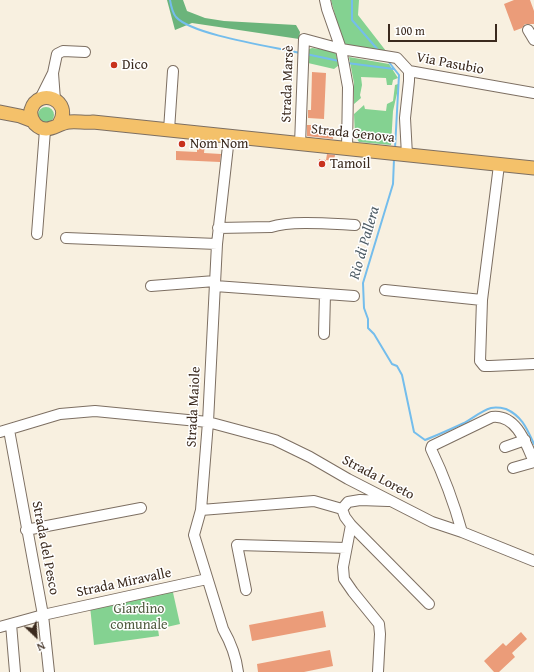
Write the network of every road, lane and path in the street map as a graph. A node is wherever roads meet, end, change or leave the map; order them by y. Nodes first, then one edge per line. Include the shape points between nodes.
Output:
1 (325, 0) edge
2 (528, 30) dead end
3 (534, 40) edge
4 (86, 52) dead end
5 (342, 52) junction
6 (172, 71) dead end
7 (409, 71) junction
8 (53, 74) junction
9 (534, 93) edge
10 (37, 102) junction
11 (59, 104) junction
12 (1, 112) edge
13 (33, 121) junction
14 (94, 122) junction
15 (60, 124) junction
16 (45, 130) junction
17 (169, 130) junction
18 (231, 136) junction
19 (300, 144) junction
20 (347, 148) junction
21 (405, 155) junction
22 (499, 165) junction
23 (534, 168) edge
24 (355, 225) dead end
25 (218, 228) junction
26 (37, 234) dead end
27 (66, 238) dead end
28 (217, 244) junction
29 (215, 283) junction
30 (151, 286) dead end
31 (385, 290) dead end
32 (325, 294) junction
33 (354, 296) dead end
34 (482, 300) junction
35 (324, 334) dead end
36 (534, 364) edge
37 (208, 422) junction
38 (4, 431) edge
39 (525, 440) junction
40 (505, 447) dead end
41 (513, 468) dead end
42 (391, 501) junction
43 (141, 508) dead end
44 (342, 509) junction
45 (201, 510) junction
46 (351, 525) junction
47 (26, 530) junction
48 (462, 532) junction
49 (346, 548) junction
50 (534, 562) edge
51 (207, 579) junction
52 (246, 590) dead end
53 (430, 604) dead end
54 (43, 615) junction
55 (11, 624) junction
56 (0, 627) edge
57 (15, 672) edge
58 (49, 672) edge
59 (238, 672) edge
60 (378, 672) edge

1 - 5 street
2 - 3 street
4 - 8 street via 63,51 57,54
5 - 7 street, Via Pasubio via 397,58
5 - 19 street, Strada Marsè via 304,38
5 - 20 street via 348,87
6 - 17 street
7 - 9 street, Via Pasubio
7 - 21 street
8 - 10 street
8 - 11 street
10 - 11 main road, Strada Genova via 49,97
10 - 12 main road, Strada Genova
10 - 13 main road via 31,111
11 - 14 main road, Strada Genova via 72,113
11 - 15 main road via 63,115
12 - 13 main road, Strada Genova
13 - 16 main road, Strada Genova
14 - 15 main road, Strada Genova
14 - 17 main road, Strada Genova
15 - 16 main road, Strada Genova
16 - 26 street
17 - 18 main road, Strada Genova
18 - 19 main road, Strada Genova
18 - 25 street, Strada Maiole
19 - 20 main road, Strada Genova
20 - 21 main road, Strada Genova
21 - 22 main road, Strada Genova
22 - 23 main road, Strada Genova
22 - 34 street
24 - 25 street via 293,223 271,227
25 - 28 street, Strada Maiole
27 - 28 street
28 - 29 street, Strada Maiole
29 - 30 street
29 - 32 street
29 - 37 street, Strada Maiole
31 - 34 street
32 - 33 street
32 - 35 street
34 - 36 street via 480,361 484,366
37 - 38 street, Strada Loreto via 95,411 60,414
37 - 42 street, Strada Loreto via 275,440
37 - 45 street, Strada Maiole
38 - 47 street, Strada del Pesco
39 - 40 street
39 - 41 street via 534,462
39 - 48 street via 513,425 498,416 432,446
42 - 44 street via 360,500 348,502
42 - 48 street, Strada Loreto via 432,522
43 - 47 street
44 - 45 street via 314,500
44 - 46 street
45 - 51 street, Strada Maiole via 194,535
46 - 49 street
46 - 53 street
47 - 54 street, Strada del Pesco
48 - 50 street, Strada Loreto
49 - 52 street via 237,545
49 - 60 street via 344,579 379,624
51 - 54 street, Strada Miravalle
51 - 59 street, Strada Maiole via 223,629 237,659
54 - 55 street, Strada Miravalle
54 - 58 street, Strada del Pesco
55 - 56 street, Strada Miravalle
55 - 57 street

